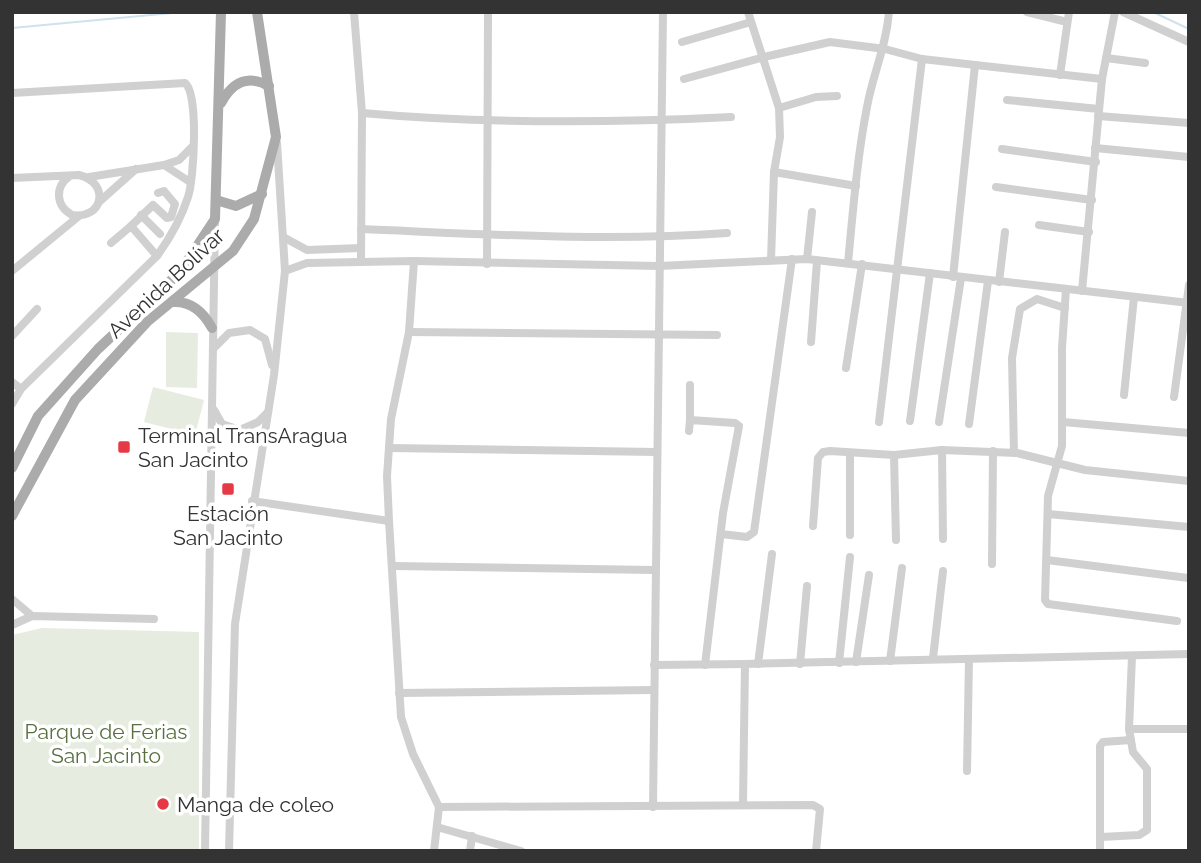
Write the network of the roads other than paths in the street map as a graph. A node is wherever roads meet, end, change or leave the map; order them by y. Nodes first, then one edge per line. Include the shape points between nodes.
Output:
1 (221, 12) edge
2 (257, 12) edge
3 (354, 12) edge
4 (488, 12) edge
5 (663, 12) edge
6 (748, 12) edge
7 (889, 12) edge
8 (1027, 12) edge
9 (1115, 12) edge
10 (1123, 12) edge
11 (1068, 17) edge
12 (751, 22) junction
13 (682, 42) dead end
14 (1189, 42) edge
15 (885, 48) junction
16 (764, 57) junction
17 (1106, 58) junction
18 (922, 59) junction
19 (1145, 63) dead end
20 (975, 65) junction
21 (1060, 75) junction
22 (684, 79) dead end
23 (1102, 79) junction
24 (269, 86) junction
25 (12, 93) edge
26 (837, 96) dead end
27 (1007, 100) dead end
28 (219, 107) junction
29 (779, 108) junction
30 (362, 113) junction
31 (1098, 113) junction
32 (731, 117) dead end
33 (488, 119) junction
34 (660, 121) junction
35 (1189, 123) edge
36 (276, 137) junction
37 (192, 147) junction
38 (1095, 148) junction
39 (1002, 149) dead end
40 (1189, 157) edge
41 (1096, 162) junction
42 (164, 165) junction
43 (136, 169) junction
44 (774, 172) junction
45 (42, 176) junction
46 (70, 176) junction
47 (89, 177) junction
48 (12, 178) edge
49 (190, 182) junction
50 (61, 186) junction
51 (856, 186) junction
52 (996, 187) dead end
53 (159, 193) dead end
54 (262, 194) junction
55 (216, 200) junction
56 (1092, 200) junction
57 (98, 203) junction
58 (66, 212) junction
59 (812, 212) dead end
60 (141, 215) junction
61 (79, 216) junction
62 (215, 219) junction
63 (1039, 225) dead end
64 (131, 226) junction
65 (361, 229) junction
66 (1005, 232) dead end
67 (1089, 232) junction
68 (727, 233) dead end
69 (160, 234) dead end
70 (57, 236) junction
71 (487, 236) junction
72 (659, 238) junction
73 (285, 239) junction
74 (111, 243) dead end
75 (351, 248) junction
76 (361, 248) junction
77 (157, 256) junction
78 (792, 259) junction
79 (807, 259) junction
80 (357, 260) junction
81 (771, 260) junction
82 (414, 261) junction
83 (817, 261) junction
84 (848, 263) junction
85 (487, 264) junction
86 (862, 264) junction
87 (659, 266) junction
88 (215, 267) junction
89 (899, 267) junction
90 (12, 271) edge
91 (285, 271) junction
92 (930, 273) junction
93 (957, 278) junction
94 (988, 281) junction
95 (999, 282) junction
96 (1189, 285) edge
97 (1066, 289) junction
98 (1082, 291) junction
99 (1134, 297) junction
100 (173, 302) junction
101 (1188, 303) edge
102 (37, 309) dead end
103 (1065, 309) junction
104 (212, 328) junction
105 (409, 332) junction
106 (718, 335) dead end
107 (12, 336) edge
108 (658, 336) junction
109 (811, 342) dead end
110 (213, 349) junction
111 (846, 368) dead end
112 (275, 375) junction
113 (12, 382) edge
114 (691, 385) dead end
115 (21, 389) junction
116 (1124, 395) dead end
117 (1174, 397) dead end
118 (12, 404) edge
119 (212, 404) junction
120 (268, 412) junction
121 (690, 420) junction
122 (910, 421) dead end
123 (879, 422) dead end
124 (939, 422) dead end
125 (1063, 422) junction
126 (969, 424) dead end
127 (689, 431) dead end
128 (1189, 433) edge
129 (389, 449) junction
130 (942, 450) junction
131 (993, 451) junction
132 (657, 452) junction
133 (1014, 453) junction
134 (850, 454) junction
135 (894, 454) junction
136 (1057, 463) junction
137 (12, 468) edge
138 (1189, 481) edge
139 (252, 501) junction
140 (1048, 514) junction
141 (12, 516) edge
142 (389, 521) junction
143 (813, 526) dead end
144 (1189, 527) edge
145 (721, 534) junction
146 (850, 535) dead end
147 (943, 539) dead end
148 (897, 540) dead end
149 (772, 554) dead end
150 (850, 557) dead end
151 (1047, 560) junction
152 (992, 564) dead end
153 (393, 566) junction
154 (902, 568) dead end
155 (656, 570) junction
156 (943, 571) dead end
157 (869, 575) dead end
158 (1188, 578) edge
159 (807, 586) dead end
160 (12, 599) edge
161 (32, 616) junction
162 (154, 619) dead end
163 (1177, 621) dead end
164 (12, 625) edge
165 (1189, 654) edge
166 (1132, 656) junction
167 (933, 658) junction
168 (969, 659) junction
169 (890, 661) junction
170 (856, 662) junction
171 (839, 663) junction
172 (745, 664) junction
173 (758, 664) junction
174 (800, 664) junction
175 (654, 665) junction
176 (705, 665) junction
177 (654, 690) junction
178 (399, 693) junction
179 (1129, 729) junction
180 (1189, 729) edge
181 (1131, 740) junction
182 (967, 771) dead end
183 (743, 804) junction
184 (439, 807) junction
185 (653, 807) junction
186 (437, 827) junction
187 (472, 836) junction
188 (1101, 837) junction
189 (1100, 849) edge
190 (519, 850) edge
191 (205, 851) edge
192 (229, 851) edge
193 (434, 851) edge
194 (470, 851) edge
195 (816, 851) edge

1 - 28 main road
2 - 24 main road
3 - 30 street
4 - 33 street
5 - 34 street
6 - 12 street
7 - 15 street
8 - 11 street
9 - 17 street
10 - 14 street
11 - 21 street
12 - 13 street
12 - 16 street
15 - 16 street via 830,43
15 - 18 street
15 - 51 street via 871,86
16 - 22 street
16 - 29 street
17 - 19 street
17 - 23 street
18 - 20 street
18 - 89 street
20 - 21 street
20 - 93 street
21 - 23 street
23 - 31 street
24 - 28 main road via 242,80 231,86
24 - 36 main road
25 - 37 street via 186,83 192,92
26 - 29 street
27 - 31 street
28 - 55 main road
29 - 44 street
30 - 33 street
30 - 65 street
31 - 35 street
31 - 38 street
32 - 34 street
33 - 34 street
33 - 71 street
34 - 72 street
36 - 54 main road, Avenida Bolívar
36 - 73 street
37 - 42 street via 179,160
37 - 49 street
38 - 40 street
38 - 41 street
39 - 41 street
41 - 56 street
42 - 43 street
42 - 49 street
43 - 47 street
43 - 57 street
44 - 51 street
44 - 81 street
45 - 46 street
45 - 48 street
45 - 50 street
46 - 47 street
46 - 50 street
47 - 57 street via 99,188
49 - 77 street via 172,236
50 - 58 street via 58,196
51 - 84 street
52 - 56 street
53 - 60 street via 164,191 174,204 171,217 153,205
54 - 55 main road via 236,206
54 - 88 main road, Avenida Bolívar via 254,219 233,251
55 - 62 main road
56 - 67 street
57 - 61 street via 87,215
58 - 61 street
58 - 70 street
59 - 79 street
60 - 64 street
60 - 69 street
61 - 70 street
62 - 88 street
62 - 137 main road, Avenida Bolívar via 180,272 98,349 38,416
63 - 67 street
64 - 74 street
64 - 77 street
65 - 71 street
65 - 76 street
66 - 95 street
67 - 98 street
68 - 72 street
70 - 90 street
71 - 72 street
71 - 85 street
72 - 87 street
73 - 75 street via 307,250
73 - 91 street
75 - 76 street
75 - 80 street
76 - 80 street
77 - 115 street
78 - 79 street
78 - 81 street
78 - 145 street via 754,532 747,537
79 - 83 street
80 - 82 street
80 - 91 street via 307,262
81 - 87 street
82 - 85 street
82 - 105 street
83 - 84 street
83 - 109 street
84 - 86 street
85 - 87 street
86 - 89 street
86 - 111 street
87 - 108 street
88 - 100 main road, Avenida Bolívar
88 - 104 street
89 - 92 street
89 - 123 street
91 - 112 street
92 - 93 street
92 - 122 street
93 - 94 street
93 - 124 street
94 - 95 street
94 - 126 street
95 - 97 street
96 - 101 street
97 - 98 street
97 - 103 street
98 - 99 street
99 - 101 street
99 - 116 street
100 - 104 main road via 200,310
100 - 141 main road, Avenida Bolívar via 147,322 75,400
101 - 117 street
102 - 107 street
103 - 125 street
103 - 133 street via 1037,299 1020,309 1012,358
104 - 110 street
105 - 108 street
105 - 129 street
106 - 108 street
108 - 132 street
110 - 112 street via 229,333 257,332 269,348
110 - 119 street
112 - 120 street
113 - 115 street
114 - 121 street
115 - 118 street
119 - 120 street via 222,424 240,430
119 - 191 street
120 - 139 street
121 - 127 street
121 - 145 street via 739,426
125 - 128 street
125 - 136 street
129 - 132 street
129 - 142 street
130 - 131 street
130 - 135 street
130 - 147 street
131 - 133 street
131 - 152 street
132 - 155 street
133 - 136 street
134 - 135 street
134 - 143 street via 823,452 818,458
134 - 146 street
135 - 148 street
136 - 138 street
136 - 140 street via 1049,483
139 - 142 street
139 - 192 street via 235,624
140 - 144 street
140 - 151 street
142 - 153 street
145 - 176 street
149 - 173 street
150 - 171 street
151 - 158 street
151 - 163 street via 1048,604
153 - 155 street
153 - 178 street
154 - 169 street
155 - 175 street
156 - 167 street
157 - 170 street
159 - 174 street
160 - 161 street
161 - 162 street
161 - 164 street
165 - 166 street
166 - 168 street
166 - 179 street
167 - 168 street
167 - 169 street
168 - 182 street
169 - 170 street
170 - 171 street
171 - 174 street
172 - 173 street
172 - 176 street
172 - 183 street
173 - 174 street
175 - 176 street
175 - 177 street
177 - 178 street
177 - 185 street
178 - 184 street via 406,738
179 - 180 street
179 - 181 street
181 - 188 street via 1100,746
181 - 188 street via 1135,756 1147,769 1147,830 1139,835
183 - 185 street
183 - 195 street via 817,806
184 - 185 street
184 - 186 street
186 - 187 street
186 - 193 street
187 - 190 street
187 - 194 street
188 - 189 street

